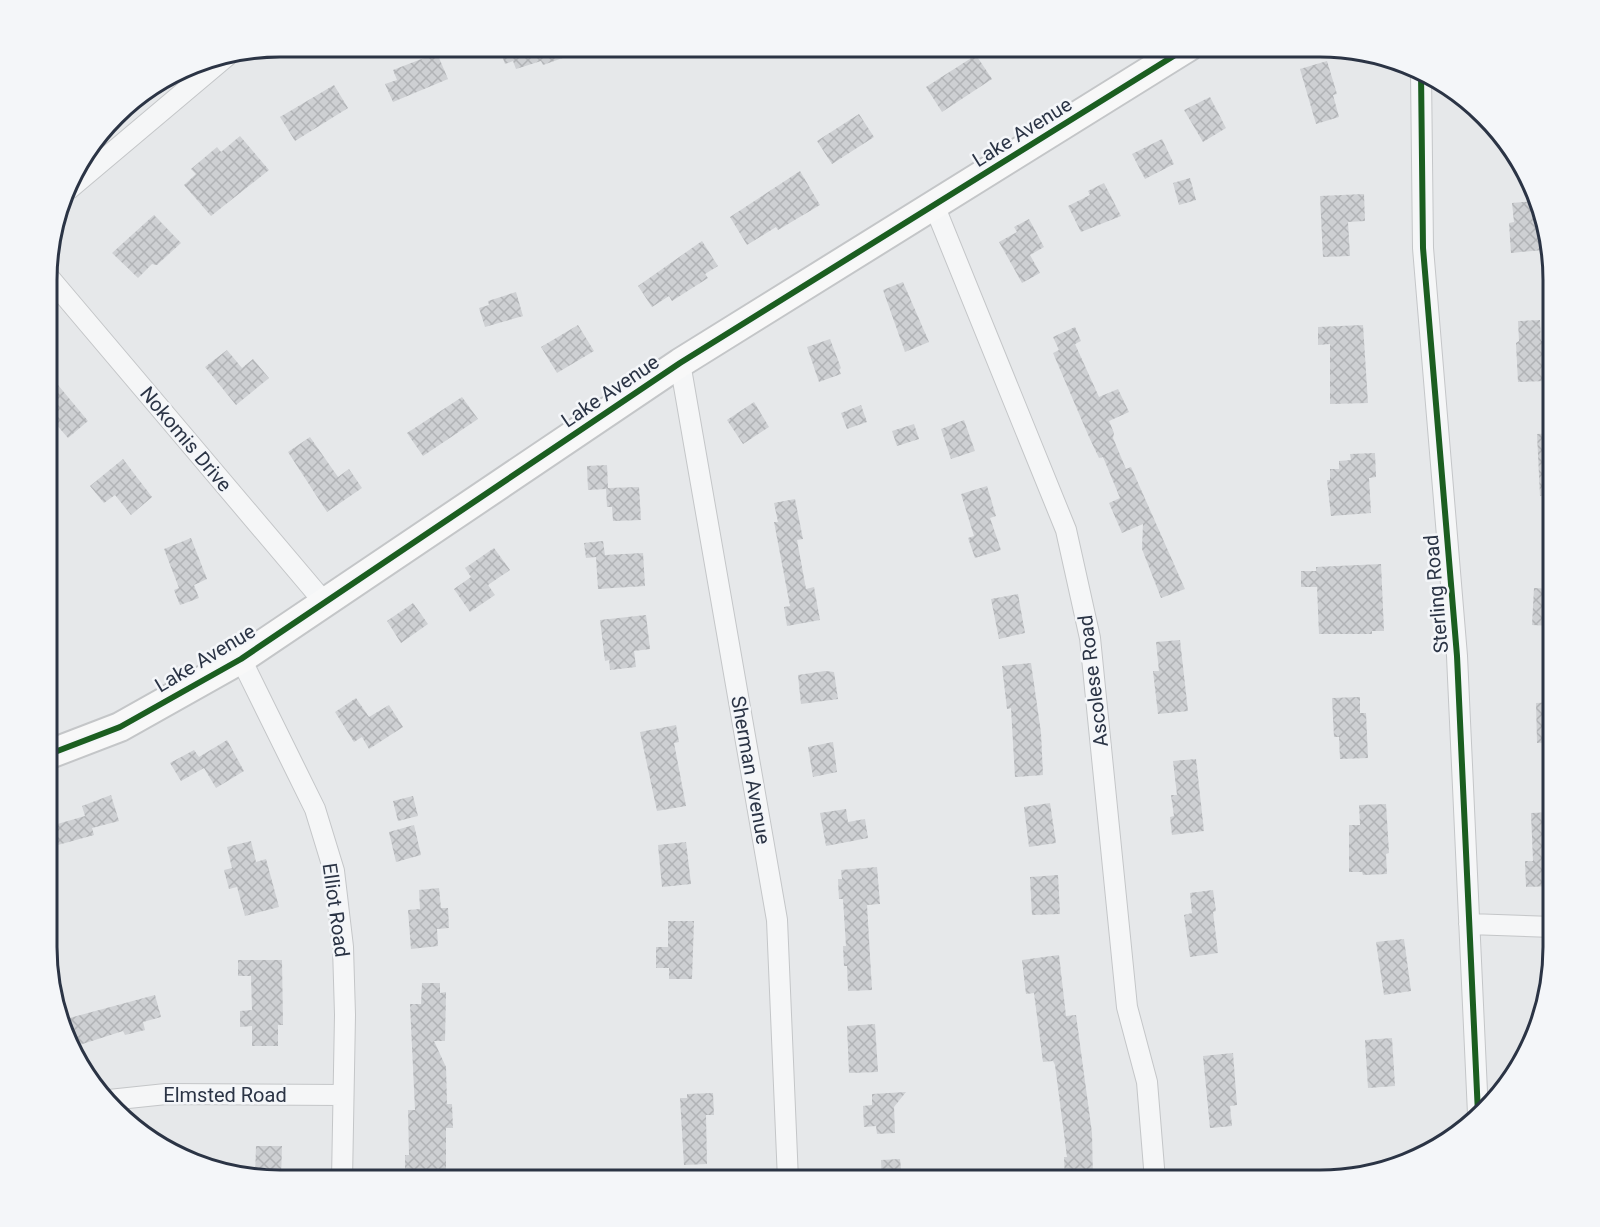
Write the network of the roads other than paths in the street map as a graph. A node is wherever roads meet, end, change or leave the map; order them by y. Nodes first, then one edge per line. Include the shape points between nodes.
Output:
1 (1172, 57) edge
2 (213, 68) edge
3 (1421, 81) edge
4 (81, 179) edge
5 (934, 206) junction
6 (57, 287) edge
7 (680, 363) junction
8 (324, 602) junction
9 (241, 659) junction
10 (57, 751) edge
11 (1468, 924) junction
12 (1543, 927) edge
13 (343, 1095) junction
14 (117, 1099) edge
15 (1478, 1105) edge
16 (342, 1170) edge
17 (788, 1170) edge
18 (1154, 1170) edge

1 - 5 street, Lake Avenue
2 - 4 street
3 - 11 street, Sterling Road via 1423,248 1458,656
5 - 7 street, Lake Avenue
5 - 18 street, Ascolese Road via 1066,530 1077,568 1090,638 1127,1007 1147,1082
6 - 8 street, Nokomis Drive
7 - 8 street, Lake Avenue
7 - 17 street, Sherman Avenue via 777,920
8 - 9 street, Lake Avenue
9 - 10 street, Lake Avenue via 120,727
9 - 13 street, Elliot Road via 315,809 334,872 344,958
11 - 12 street
11 - 15 street, Sterling Road
13 - 14 street, Elmsted Road via 166,1094
13 - 16 street, Elliot Road

